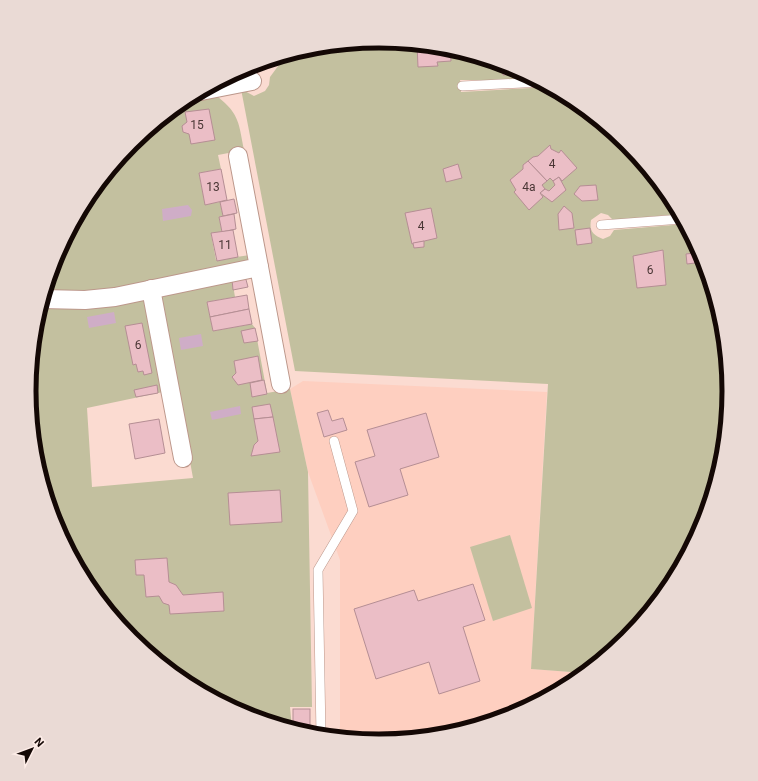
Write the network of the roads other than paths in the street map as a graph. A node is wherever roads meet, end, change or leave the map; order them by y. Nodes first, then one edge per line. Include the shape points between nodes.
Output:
1 (252, 81) dead end
2 (530, 83) edge
3 (462, 86) dead end
4 (218, 88) edge
5 (238, 156) dead end
6 (676, 219) edge
7 (601, 225) dead end
8 (259, 267) junction
9 (151, 289) junction
10 (49, 299) edge
11 (281, 384) dead end
12 (334, 441) dead end
13 (183, 458) dead end
14 (321, 729) edge

1 - 4 street
2 - 3 lane
5 - 8 street
6 - 7 lane
8 - 9 street
8 - 11 street
9 - 10 street via 107,298
9 - 13 street
12 - 14 lane via 353,511 318,570

